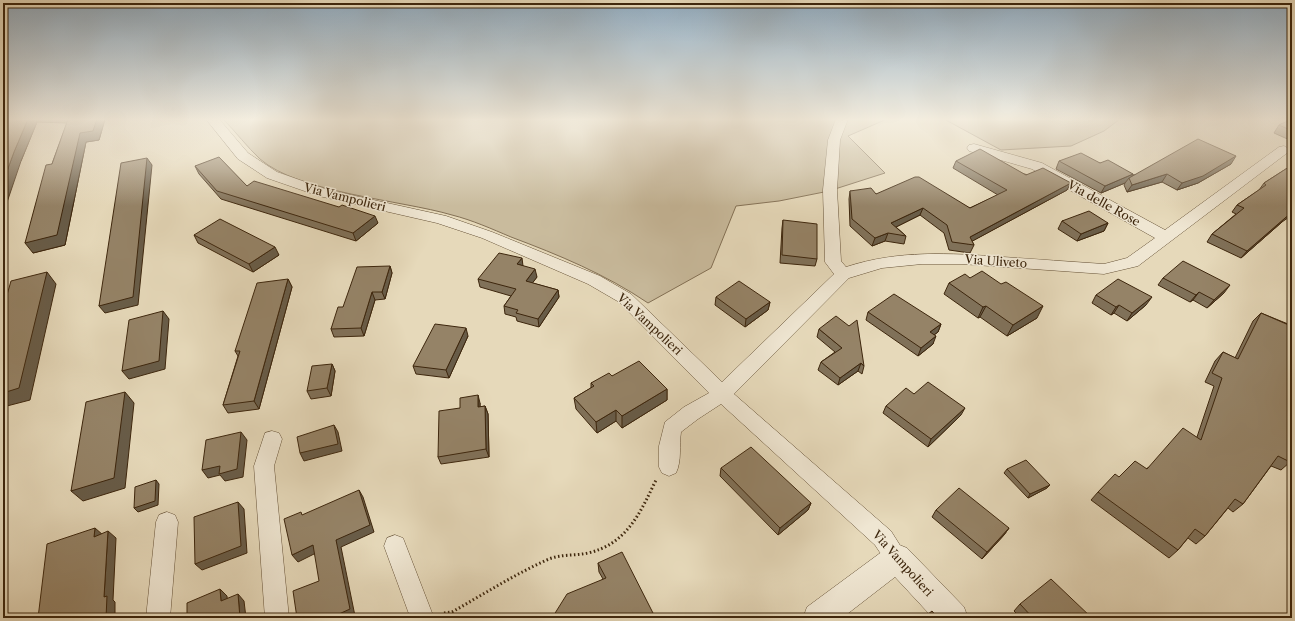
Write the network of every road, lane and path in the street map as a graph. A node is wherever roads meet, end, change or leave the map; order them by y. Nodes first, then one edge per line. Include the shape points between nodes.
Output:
1 (236, 148) edge
2 (833, 148) edge
3 (974, 148) dead end
4 (1284, 150) dead end
5 (1165, 237) junction
6 (843, 274) junction
7 (722, 394) junction
8 (272, 439) dead end
9 (669, 467) joint
10 (167, 522) dead end
11 (395, 546) dead end
12 (897, 558) junction
13 (420, 617) edge
14 (158, 618) edge
15 (277, 618) edge
16 (818, 618) edge
17 (953, 618) edge

1 - 7 street, Via Vampolieri via 243,156 272,175 324,193 441,219 522,249 594,280 625,298
2 - 6 street via 830,190 833,262
3 - 5 street, Via delle Rose via 1037,166
4 - 5 street, Via Uliveto
5 - 6 street, Via Uliveto via 1132,262 1104,269 940,258 893,260 863,266
6 - 7 street, Via Uliveto
7 - 9 street, Via Uliveto via 672,428
7 - 12 street, Via Vampolieri via 883,538
8 - 15 street via 264,466
9 - 13 path via 654,482 639,516 626,532 608,545 588,553 556,556 533,566 452,612
10 - 14 street
11 - 13 street
12 - 16 street
12 - 17 street, Via Vampolieri

